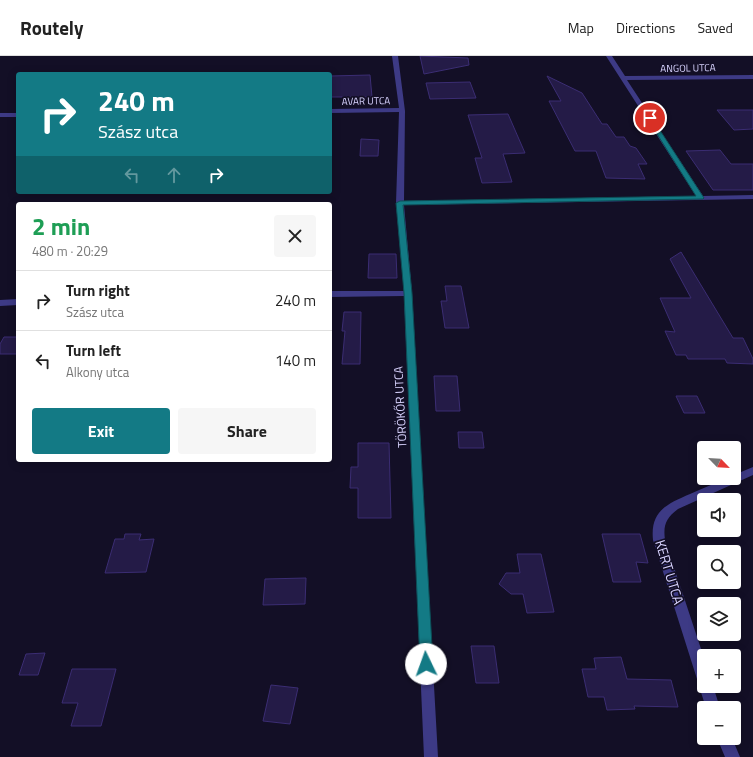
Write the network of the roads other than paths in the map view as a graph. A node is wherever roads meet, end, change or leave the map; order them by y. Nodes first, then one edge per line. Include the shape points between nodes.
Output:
1 (395, 56) edge
2 (609, 56) edge
3 (753, 77) edge
4 (624, 78) junction
5 (401, 110) junction
6 (332, 111) edge
7 (0, 115) edge
8 (16, 115) edge
9 (753, 197) edge
10 (701, 198) junction
11 (400, 203) junction
12 (408, 293) junction
13 (332, 294) edge
14 (16, 302) edge
15 (0, 303) edge
16 (753, 471) edge
17 (697, 657) edge
18 (727, 745) edge
19 (431, 757) edge
20 (733, 757) edge

1 - 5 street, TÖRÖKŐR UTCA
2 - 4 street
3 - 4 street, ANGOL UTCA
4 - 10 street
5 - 6 street, AVAR UTCA
5 - 11 street, TÖRÖKŐR UTCA
7 - 8 street
9 - 10 street
10 - 11 street
11 - 12 street, TÖRÖKŐR UTCA
12 - 13 street
12 - 19 street, TÖRÖKŐR UTCA
14 - 15 street
16 - 17 street, KERT UTCA via 674,506 665,513 658,524 659,540
18 - 20 street

